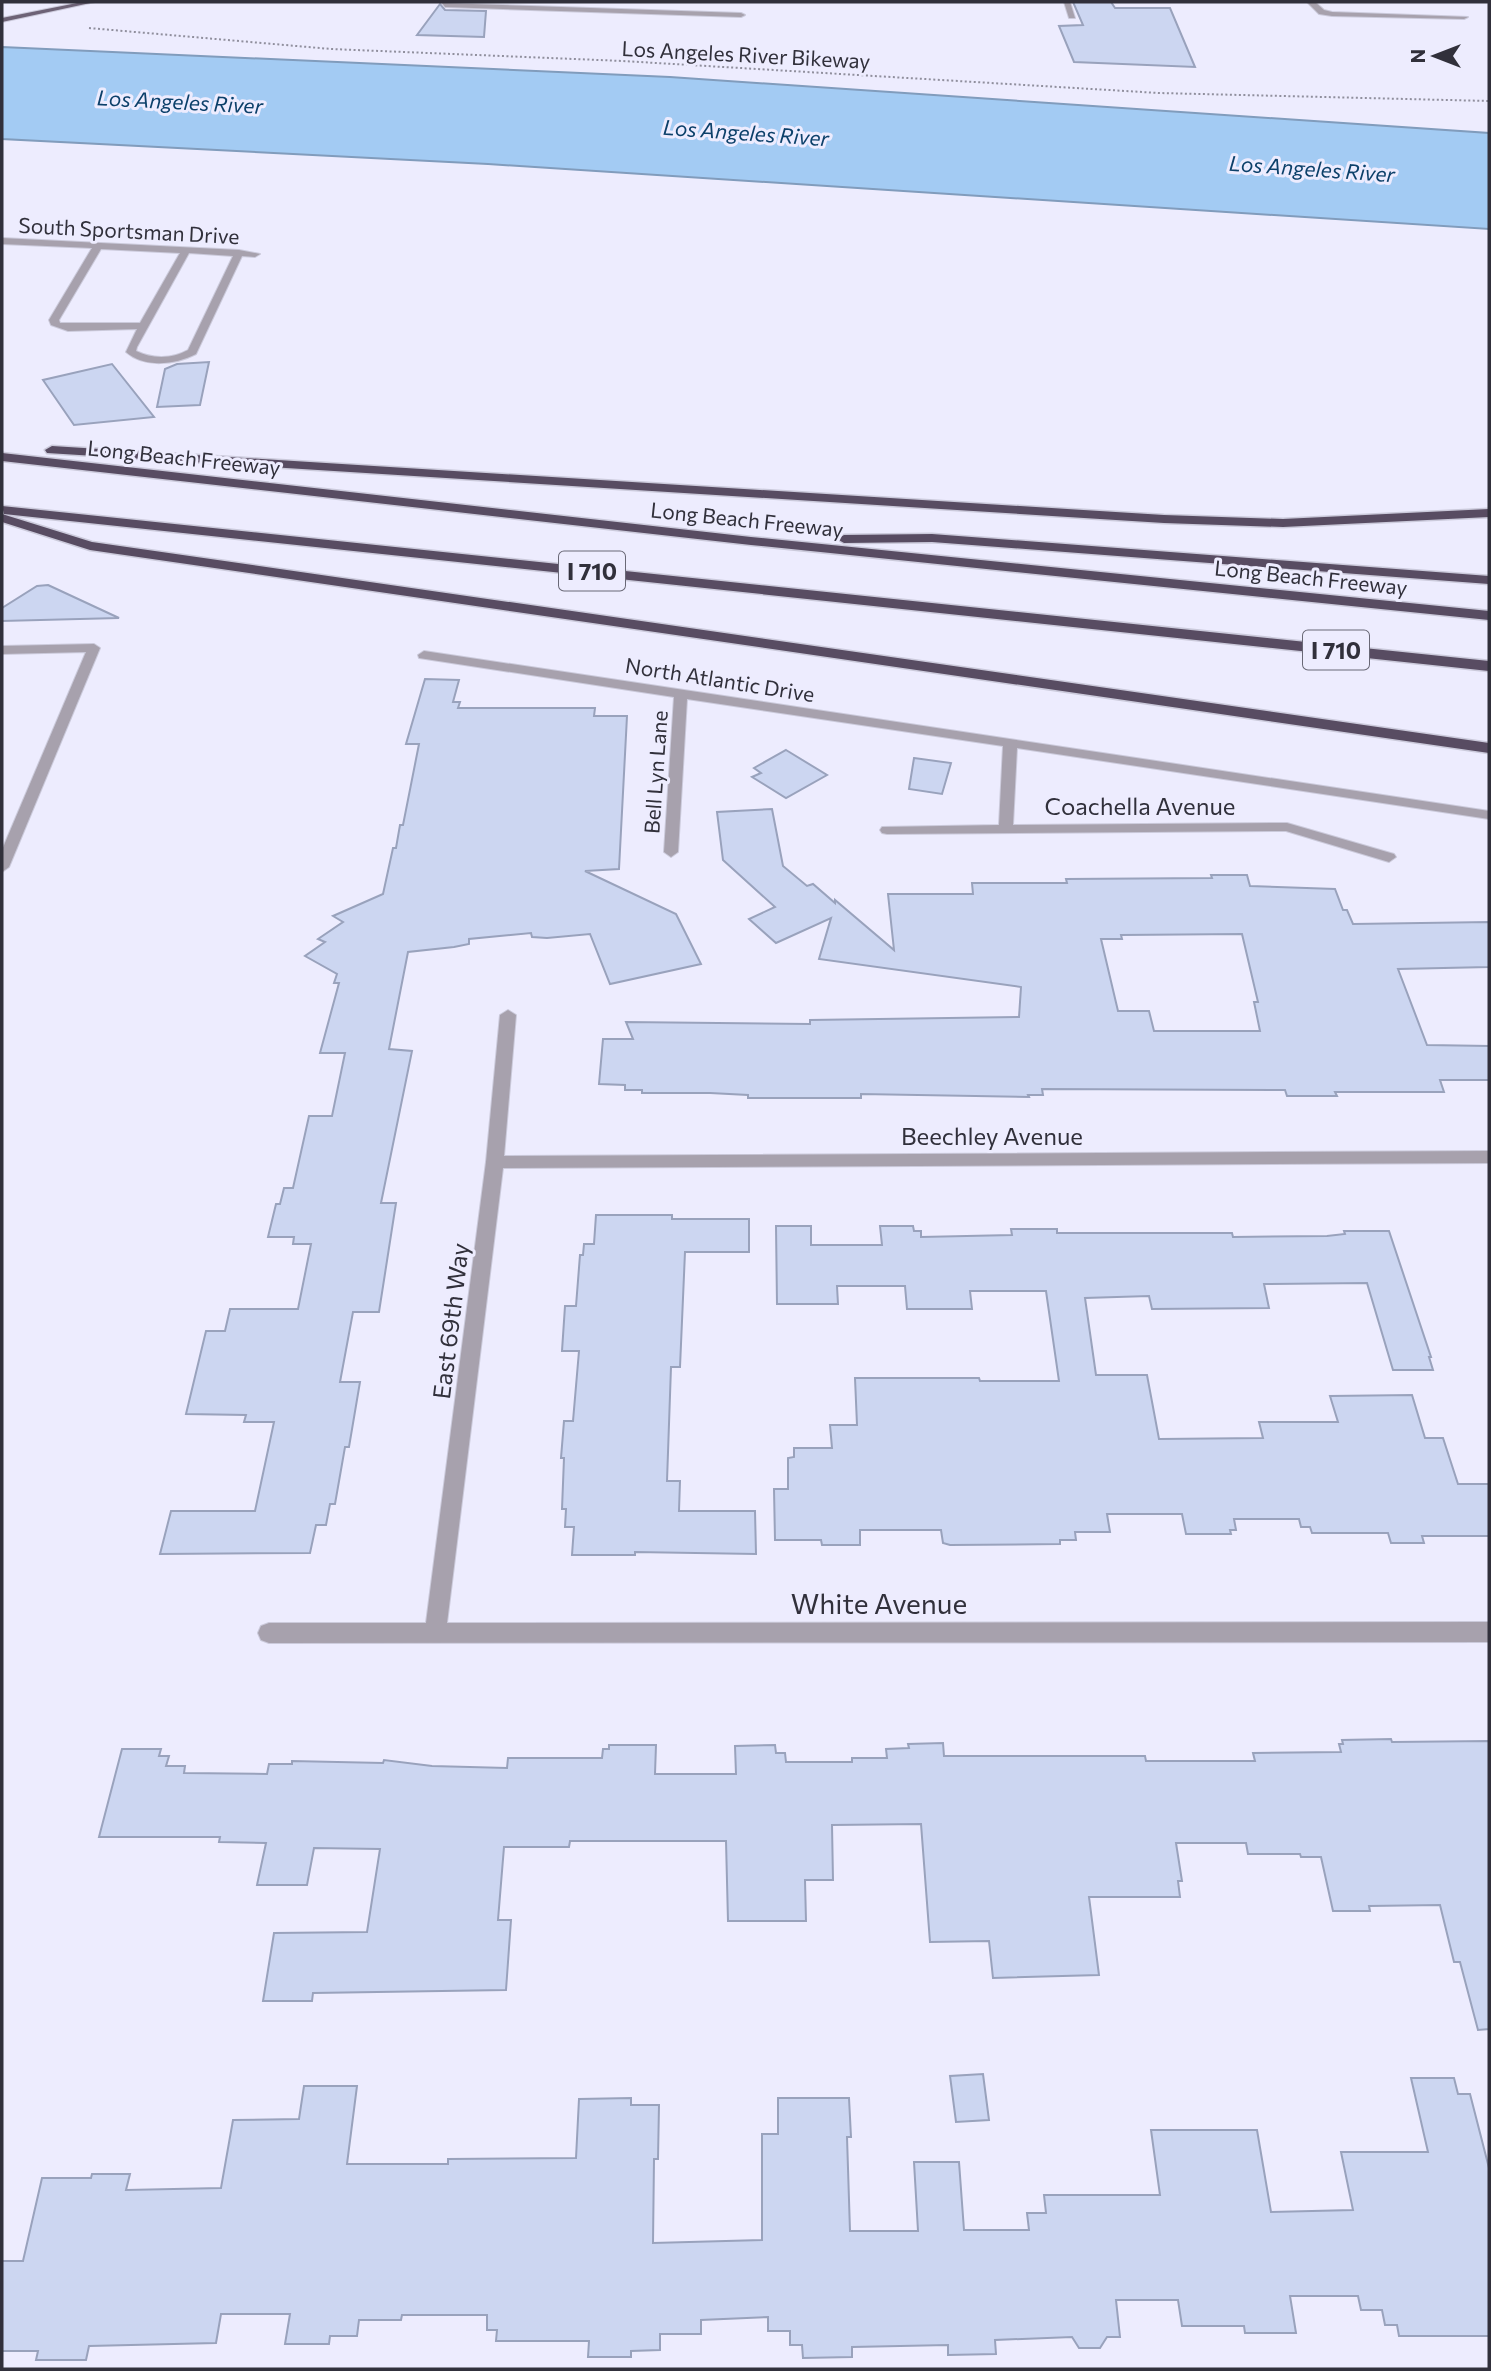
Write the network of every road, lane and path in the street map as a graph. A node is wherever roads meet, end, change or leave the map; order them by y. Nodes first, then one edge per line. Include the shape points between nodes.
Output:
1 (91, 2) edge
2 (1067, 2) edge
3 (1311, 2) edge
4 (445, 5) dead end
5 (621, 6) edge
6 (741, 15) dead end
7 (1072, 16) dead end
8 (1464, 16) dead end
9 (2, 20) edge
10 (85, 28) dead end
11 (1489, 101) edge
12 (2, 241) edge
13 (98, 246) junction
14 (187, 250) junction
15 (239, 253) junction
16 (255, 254) dead end
17 (144, 326) junction
18 (2, 446) edge
19 (2, 457) edge
20 (2, 509) edge
21 (1489, 513) edge
22 (2, 518) edge
23 (751, 541) junction
24 (1489, 580) edge
25 (1489, 616) edge
26 (2, 650) edge
27 (424, 655) dead end
28 (1489, 666) edge
29 (681, 694) junction
30 (1010, 744) junction
31 (1489, 748) edge
32 (1489, 815) edge
33 (1006, 827) junction
34 (2, 828) edge
35 (18, 828) junction
36 (887, 830) dead end
37 (671, 852) dead end
38 (1389, 858) dead end
39 (2, 867) edge
40 (508, 1015) dead end
41 (1489, 1157) edge
42 (495, 1162) junction
43 (1489, 1632) edge
44 (268, 1633) dead end
45 (435, 1633) junction

1 - 9 main road
2 - 7 street
3 - 8 street via 1322,12 1332,13
4 - 5 street
5 - 6 street
10 - 11 path, Los Angeles River Bikeway via 331,49 623,61 1159,93
12 - 13 street, South Sportsman Drive
13 - 14 street, South Sportsman Drive
13 - 17 street via 54,320 56,325
14 - 15 street, South Sportsman Drive
14 - 17 street
15 - 16 street, South Sportsman Drive
15 - 17 street via 192,352 166,359 138,356 131,352 132,347
18 - 21 highway via 1164,519 1283,523
19 - 23 highway, Long Beach Freeway / I 710
20 - 28 highway, I 710
22 - 31 highway via 90,546
23 - 24 highway via 933,538
23 - 25 highway, Long Beach Freeway / I 710
26 - 35 street via 94,648
27 - 29 street, North Atlantic Drive
29 - 30 street, North Atlantic Drive
29 - 37 street, Bell Lyn Lane
30 - 32 street, Coachella Avenue
30 - 33 street
33 - 36 street, Coachella Avenue
33 - 38 street, Coachella Avenue via 1286,828
34 - 35 street
35 - 39 street
40 - 42 street, East 69th Way
41 - 42 street, Beechley Avenue
42 - 45 street, East 69th Way
43 - 45 street, White Avenue
44 - 45 street, White Avenue

